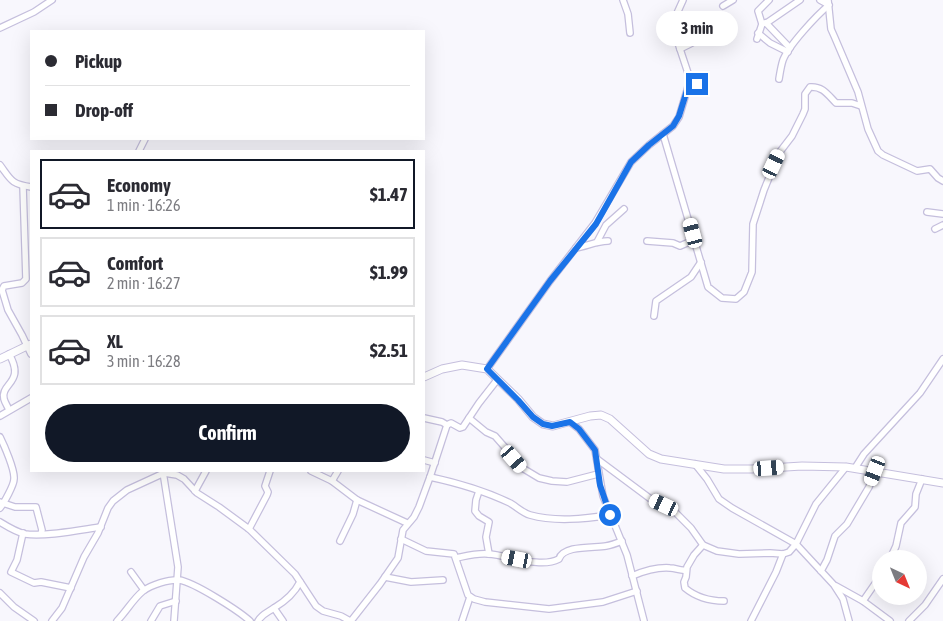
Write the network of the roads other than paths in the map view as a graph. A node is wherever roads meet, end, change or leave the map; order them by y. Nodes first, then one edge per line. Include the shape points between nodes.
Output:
1 (52, 0) edge
2 (623, 0) edge
3 (683, 0) edge
4 (733, 0) edge
5 (769, 0) edge
6 (800, 0) edge
7 (820, 0) edge
8 (829, 3) edge
9 (723, 6) dead end
10 (764, 24) junction
11 (0, 28) edge
12 (630, 33) dead end
13 (692, 43) dead end
14 (680, 48) junction
15 (789, 50) junction
16 (779, 79) dead end
17 (697, 84) dead end
18 (688, 87) junction
19 (861, 106) junction
20 (663, 134) junction
21 (0, 165) edge
22 (943, 181) edge
23 (23, 186) junction
24 (30, 187) edge
25 (624, 209) dead end
26 (927, 212) dead end
27 (943, 214) edge
28 (596, 224) junction
29 (943, 226) edge
30 (604, 228) junction
31 (935, 229) dead end
32 (612, 233) dead end
33 (694, 240) junction
34 (608, 241) dead end
35 (647, 241) dead end
36 (596, 242) junction
37 (576, 248) junction
38 (701, 262) junction
39 (1, 290) edge
40 (654, 316) dead end
41 (29, 345) edge
42 (9, 354) junction
43 (0, 359) edge
44 (943, 359) edge
45 (487, 369) junction
46 (425, 377) edge
47 (497, 380) junction
48 (30, 399) edge
49 (9, 410) junction
50 (0, 416) edge
51 (425, 418) edge
52 (469, 418) junction
53 (570, 422) junction
54 (447, 425) junction
55 (0, 437) edge
56 (597, 459) junction
57 (425, 460) edge
58 (435, 462) junction
59 (695, 464) junction
60 (846, 467) junction
61 (855, 468) junction
62 (875, 471) junction
63 (164, 472) edge
64 (205, 472) edge
65 (270, 472) edge
66 (313, 472) edge
67 (337, 472) edge
68 (598, 474) junction
69 (430, 477) junction
70 (922, 479) junction
71 (332, 481) junction
72 (943, 483) edge
73 (195, 491) junction
74 (480, 491) junction
75 (357, 500) junction
76 (1, 504) edge
77 (610, 515) junction
78 (0, 522) edge
79 (407, 523) junction
80 (100, 527) junction
81 (249, 529) junction
82 (23, 533) junction
83 (41, 534) junction
84 (400, 539) junction
85 (340, 541) dead end
86 (622, 541) junction
87 (796, 544) junction
88 (703, 545) junction
89 (894, 550) edge
90 (489, 554) junction
91 (783, 554) junction
92 (456, 558) junction
93 (686, 570) junction
94 (821, 571) junction
95 (131, 572) dead end
96 (632, 576) junction
97 (385, 577) junction
98 (943, 579) edge
99 (177, 580) junction
100 (443, 580) dead end
101 (300, 582) junction
102 (834, 585) junction
103 (71, 588) junction
104 (872, 588) edge
105 (144, 590) junction
106 (637, 591) junction
107 (0, 594) edge
108 (470, 597) junction
109 (176, 601) junction
110 (724, 601) dead end
111 (863, 601) junction
112 (274, 608) junction
113 (335, 618) edge
114 (56, 620) edge
115 (34, 621) edge
116 (117, 621) edge
117 (151, 621) edge
118 (174, 621) edge
119 (250, 621) edge
120 (258, 621) edge
121 (283, 621) edge
122 (350, 621) edge
123 (462, 621) edge
124 (644, 621) edge
125 (752, 621) edge
126 (849, 621) edge
127 (890, 621) edge
128 (909, 621) edge

1 - 11 street
2 - 12 street
3 - 14 street via 674,20
4 - 9 street
5 - 10 street via 758,11
6 - 10 street
7 - 8 street
8 - 15 street
8 - 19 street via 832,29
10 - 15 street
10 - 15 street via 758,36
13 - 14 street
14 - 18 street via 688,73
15 - 16 street
17 - 18 street
18 - 20 street via 679,116
19 - 22 street via 880,153 917,171 930,169
19 - 38 street via 836,104 816,86 810,87 805,94 803,114 774,164 753,224 752,272 740,297 722,298 711,290
20 - 28 street via 631,162
20 - 33 street
21 - 23 street via 11,181
23 - 24 street
23 - 39 street via 26,279
25 - 30 street
26 - 27 street
28 - 30 street
28 - 37 street
29 - 31 street
30 - 32 street
30 - 36 street
33 - 35 street via 680,246
33 - 38 street
34 - 36 street
36 - 37 street
37 - 45 street
38 - 40 street via 691,277 656,301
39 - 41 street via 8,310
41 - 42 main road
42 - 43 main road
42 - 49 street via 15,376 4,394
44 - 61 street via 920,392
45 - 46 main road via 462,365
45 - 47 main road
47 - 52 street
47 - 53 main road via 543,424 552,426
48 - 49 street
49 - 50 street
51 - 54 street
52 - 54 street via 463,427
52 - 68 street via 495,436 524,469 539,478 567,482
53 - 56 street via 595,450
53 - 59 main road via 601,415 610,419 649,454
54 - 58 street
55 - 76 street via 14,480
56 - 68 street
56 - 88 street via 652,500 676,513
57 - 58 street
58 - 69 street
59 - 60 main road via 724,469
59 - 87 street via 720,499
60 - 61 main road
60 - 87 street via 816,504
61 - 62 main road
62 - 70 main road
62 - 94 street via 847,524 835,536
63 - 73 street via 184,479
63 - 80 street via 120,494 108,508
63 - 99 street via 178,567
64 - 73 street
65 - 81 street via 265,486 267,495
66 - 71 street
67 - 71 street
68 - 77 street
69 - 74 street via 461,483
69 - 79 street via 414,517
70 - 72 main road
70 - 89 street via 915,506 901,523
71 - 75 street
73 - 81 street
74 - 77 street via 535,516
74 - 90 street via 474,511 489,522 486,537
75 - 79 street
75 - 85 street
76 - 83 street via 36,508
77 - 86 street
78 - 82 street
79 - 84 street
80 - 83 street
80 - 103 street
81 - 101 street
82 - 83 street
82 - 103 street via 11,572 34,583
84 - 92 street via 420,549 452,553
84 - 97 street via 400,553
86 - 90 street via 609,546 564,551 554,562
86 - 96 street
87 - 91 street
87 - 94 street
88 - 91 street via 726,553
88 - 93 street
90 - 92 street
91 - 125 street
92 - 108 street
93 - 96 street via 662,568
93 - 110 street via 684,585 690,592 709,600
94 - 102 street
95 - 105 street
96 - 106 street
97 - 100 street via 411,582
97 - 122 street
98 - 128 street via 925,606
99 - 105 street
99 - 109 street
99 - 119 street via 196,586 241,612
101 - 112 street
101 - 113 street via 316,606
102 - 111 street
102 - 126 street via 843,599
103 - 114 street
104 - 111 street
105 - 116 street
106 - 108 street via 603,602 541,610
106 - 124 street
107 - 115 street
108 - 123 street
109 - 117 street via 161,605
109 - 118 street
111 - 127 street
112 - 120 street
112 - 121 street
113 - 122 street

